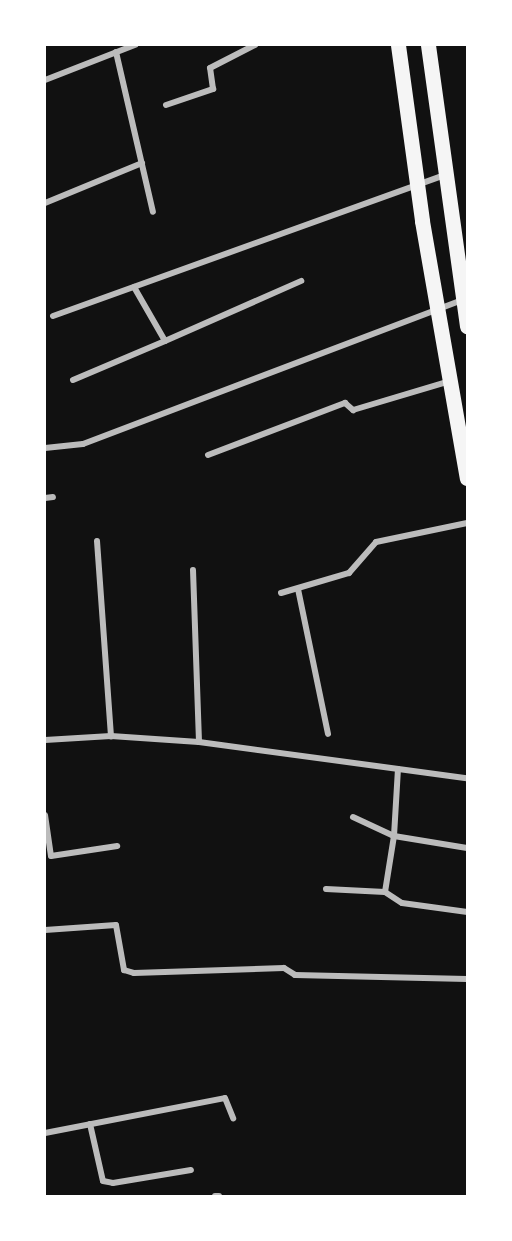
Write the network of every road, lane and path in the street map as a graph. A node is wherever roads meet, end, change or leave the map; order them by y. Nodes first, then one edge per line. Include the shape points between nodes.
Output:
1 (135, 45) edge
2 (255, 45) edge
3 (398, 45) edge
4 (428, 45) edge
5 (116, 52) junction
6 (45, 80) edge
7 (166, 105) dead end
8 (142, 163) junction
9 (444, 175) junction
10 (417, 184) junction
11 (45, 203) edge
12 (153, 213) dead end
13 (301, 281) dead end
14 (134, 287) junction
15 (465, 299) edge
16 (438, 309) junction
17 (53, 316) dead end
18 (467, 326) edge
19 (165, 341) junction
20 (73, 380) dead end
21 (450, 381) junction
22 (45, 448) edge
23 (208, 455) dead end
24 (467, 478) edge
25 (53, 497) dead end
26 (45, 498) edge
27 (467, 523) edge
28 (97, 541) dead end
29 (193, 570) dead end
30 (298, 589) junction
31 (281, 593) dead end
32 (328, 734) dead end
33 (111, 736) junction
34 (45, 740) edge
35 (199, 742) junction
36 (398, 769) junction
37 (467, 778) edge
38 (45, 815) edge
39 (353, 817) dead end
40 (394, 836) junction
41 (117, 846) dead end
42 (467, 848) edge
43 (48, 857) edge
44 (326, 889) dead end
45 (385, 892) junction
46 (467, 912) edge
47 (45, 930) edge
48 (467, 979) edge
49 (233, 1118) dead end
50 (90, 1124) junction
51 (45, 1133) edge
52 (191, 1170) dead end

1 - 5 street
2 - 7 street via 210,68 213,89
3 - 10 main road
4 - 9 main road
5 - 6 street
5 - 8 street
8 - 11 street
8 - 12 street
9 - 10 street
9 - 15 main road
10 - 14 street
10 - 16 main road
13 - 19 street
14 - 17 street
14 - 19 street
15 - 16 street
15 - 18 main road
16 - 21 main road
16 - 22 street via 83,444
19 - 20 street
21 - 23 street via 353,410 345,403
21 - 24 main road
25 - 26 street
27 - 30 street via 376,542 349,573
28 - 33 street
29 - 35 street
30 - 31 street
30 - 32 street
33 - 34 street
33 - 35 street
35 - 36 street
36 - 37 street
36 - 40 street
38 - 43 street
39 - 40 street
40 - 42 street
40 - 45 street
41 - 43 street
44 - 45 street
45 - 46 street via 402,903
47 - 48 street via 116,925 124,969 134,973 284,968 295,975
49 - 50 street via 225,1098
50 - 51 street
50 - 52 street via 104,1181 113,1183

